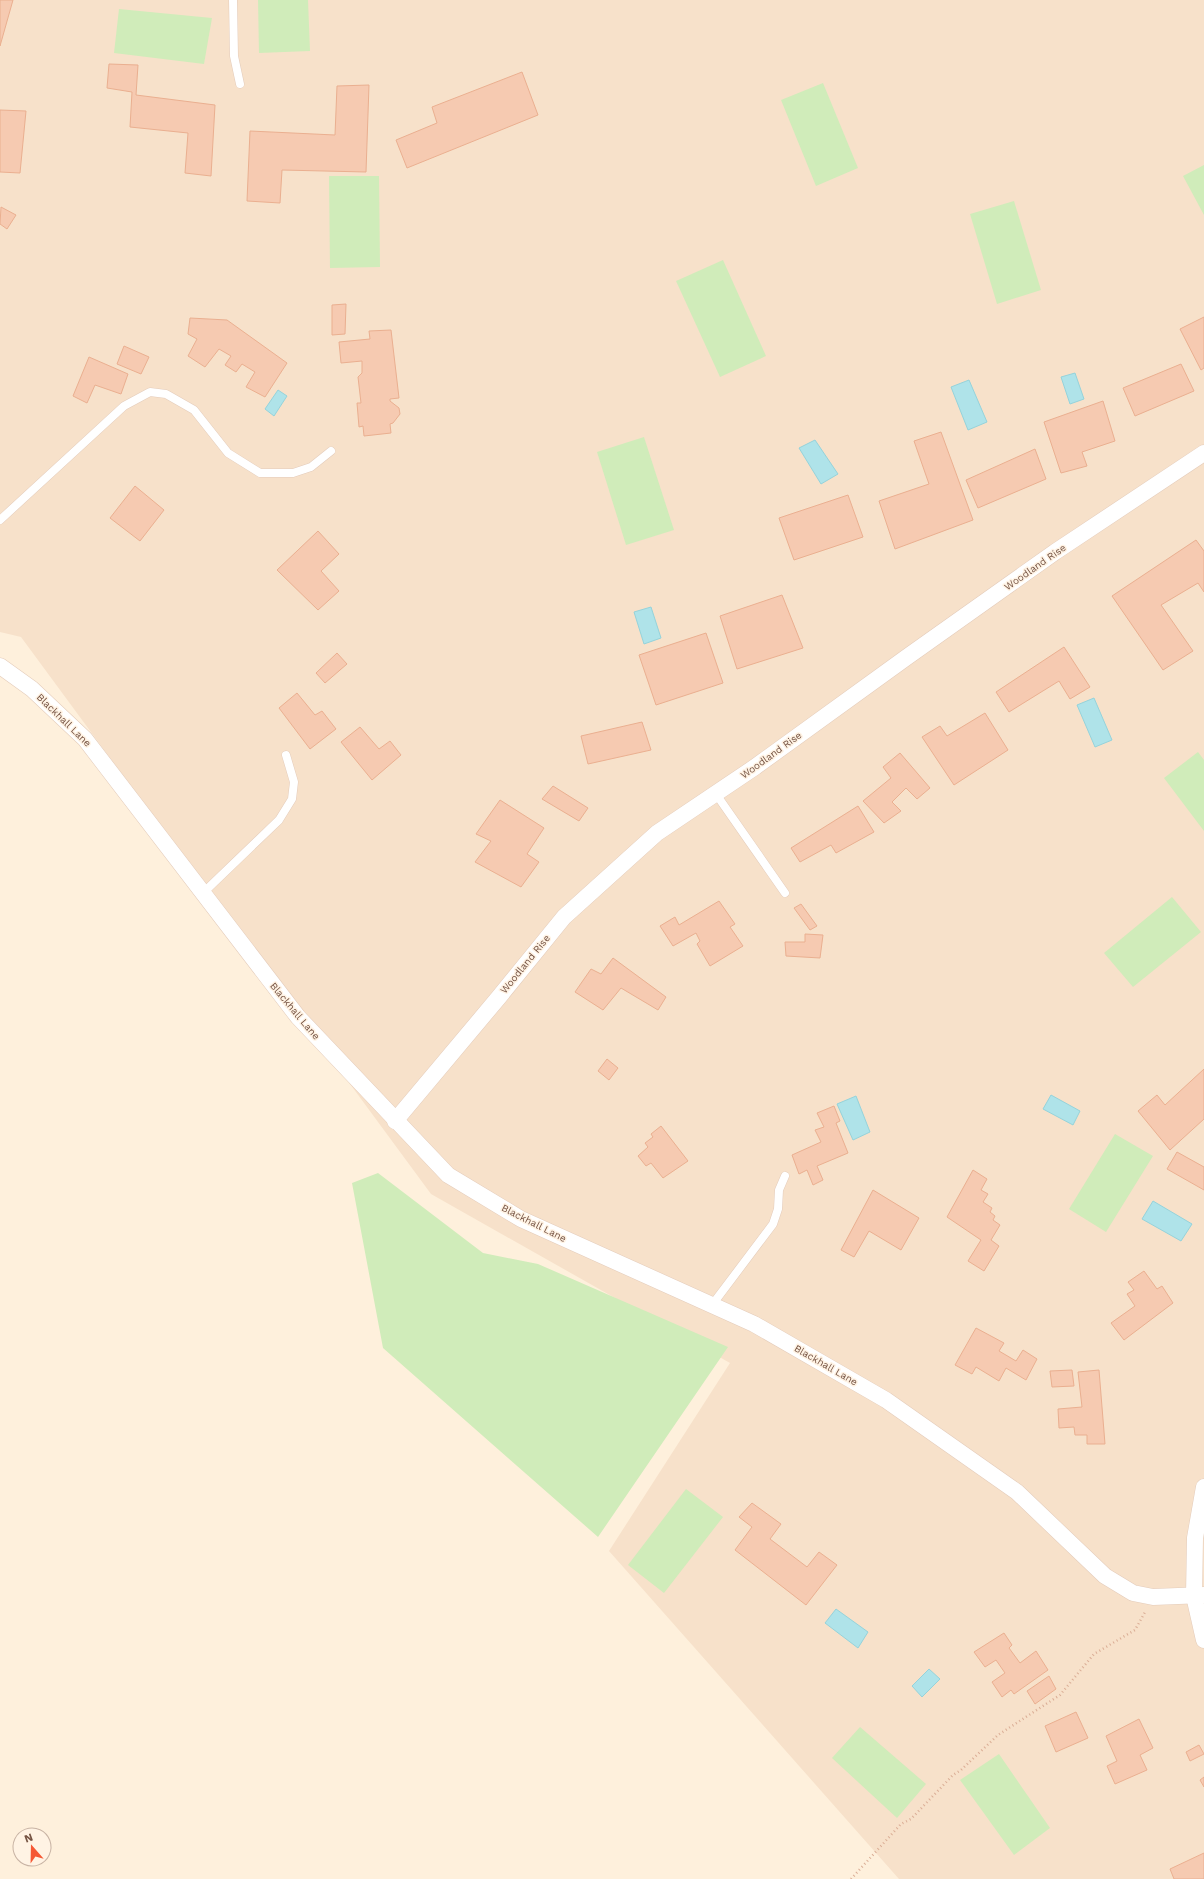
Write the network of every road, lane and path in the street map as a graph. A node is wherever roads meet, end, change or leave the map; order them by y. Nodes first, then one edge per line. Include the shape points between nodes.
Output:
1 (233, 0) edge
2 (240, 84) dead end
3 (331, 451) dead end
4 (1204, 453) edge
5 (0, 520) edge
6 (0, 666) edge
7 (286, 755) dead end
8 (716, 794) junction
9 (203, 893) junction
10 (785, 893) dead end
11 (395, 1121) junction
12 (785, 1176) dead end
13 (712, 1305) junction
14 (1204, 1487) edge
15 (1199, 1596) edge
16 (1153, 1597) junction
17 (1204, 1640) edge
18 (851, 1879) edge

1 - 2 lane via 234,56
3 - 5 lane via 311,467 293,474 260,473 228,453 194,410 166,394 150,392 124,406
4 - 8 street, Woodland Rise via 1036,566
6 - 9 street, Blackhall Lane via 32,689 85,739
7 - 9 lane via 294,782 292,799 280,820
8 - 10 lane
8 - 11 street, Woodland Rise via 657,833 564,917
9 - 11 street, Blackhall Lane via 298,1017
11 - 13 street, Blackhall Lane via 448,1175 522,1219
12 - 13 lane via 773,1224
13 - 16 street, Blackhall Lane via 754,1324 886,1400 1017,1492 1105,1576 1134,1593
14 - 15 street via 1195,1538
15 - 16 street, Blackhall Lane
15 - 17 street
16 - 18 path via 1135,1630 1094,1654 1060,1695 998,1735 953,1775 911,1819 901,1824

